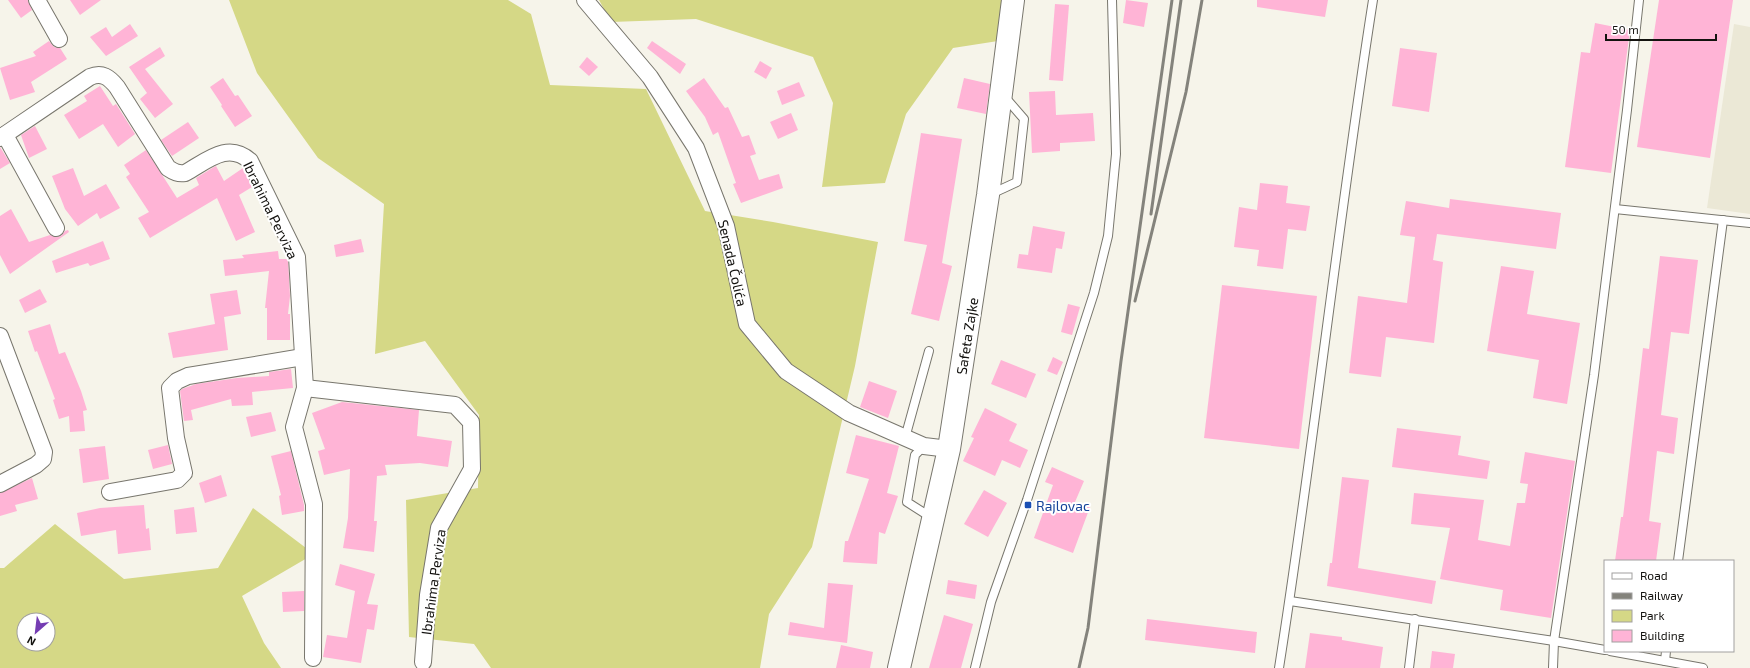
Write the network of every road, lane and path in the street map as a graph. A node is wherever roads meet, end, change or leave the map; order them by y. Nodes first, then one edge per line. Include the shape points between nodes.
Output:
1 (37, 0) edge
2 (585, 0) edge
3 (1013, 0) edge
4 (1112, 0) edge
5 (1373, 0) edge
6 (1639, 0) edge
7 (59, 39) dead end
8 (2, 137) edge
9 (1615, 209) junction
10 (1723, 220) junction
11 (1750, 223) edge
12 (56, 228) dead end
13 (0, 336) edge
14 (929, 351) dead end
15 (303, 357) junction
16 (305, 388) junction
17 (905, 438) junction
18 (924, 446) junction
19 (949, 449) junction
20 (0, 484) edge
21 (110, 492) dead end
22 (934, 520) junction
23 (1678, 560) edge
24 (1290, 601) junction
25 (1415, 619) junction
26 (1554, 641) junction
27 (1604, 650) edge
28 (1616, 652) edge
29 (1666, 652) edge
30 (313, 658) dead end
31 (1665, 661) junction
32 (423, 662) dead end
33 (899, 668) edge
34 (975, 668) edge
35 (1279, 668) edge
36 (1410, 668) edge
37 (1553, 668) edge
38 (1703, 668) edge

1 - 7 street
2 - 17 street, Senada Čolića via 650,77 696,148 726,226 747,324 786,370 849,413
3 - 19 main road, Safeta Zajke via 988,195
4 - 34 lane via 1116,154 1108,236 1094,293 991,602
5 - 24 lane via 1358,92
6 - 9 lane
8 - 12 street, Ibrahima Perviza
8 - 15 street, Ibrahima Perviza via 96,74 111,79 172,171 185,173 230,151 246,157 297,257
9 - 10 lane
9 - 26 lane via 1594,375
10 - 11 lane
10 - 23 lane
13 - 20 street via 44,452 43,459 36,465
14 - 17 lane
15 - 16 street, Ibrahima Perviza
15 - 21 street via 226,368 188,376 177,381 170,388 176,438 184,473 177,480
16 - 30 street, Ibrahima Perviza via 294,428 314,504
16 - 32 street, Ibrahima Perviza via 455,404 471,422 472,469 439,528 428,595
17 - 18 street, Senada Čolića
18 - 19 street, Senada Čolića
18 - 22 lane via 915,455 906,502
19 - 22 main road, Safeta Zajke
22 - 33 main road, Safeta Zajke
24 - 25 lane
24 - 35 lane
25 - 26 lane
25 - 36 lane
26 - 27 lane
26 - 37 lane
28 - 31 lane
29 - 31 lane
31 - 38 lane

